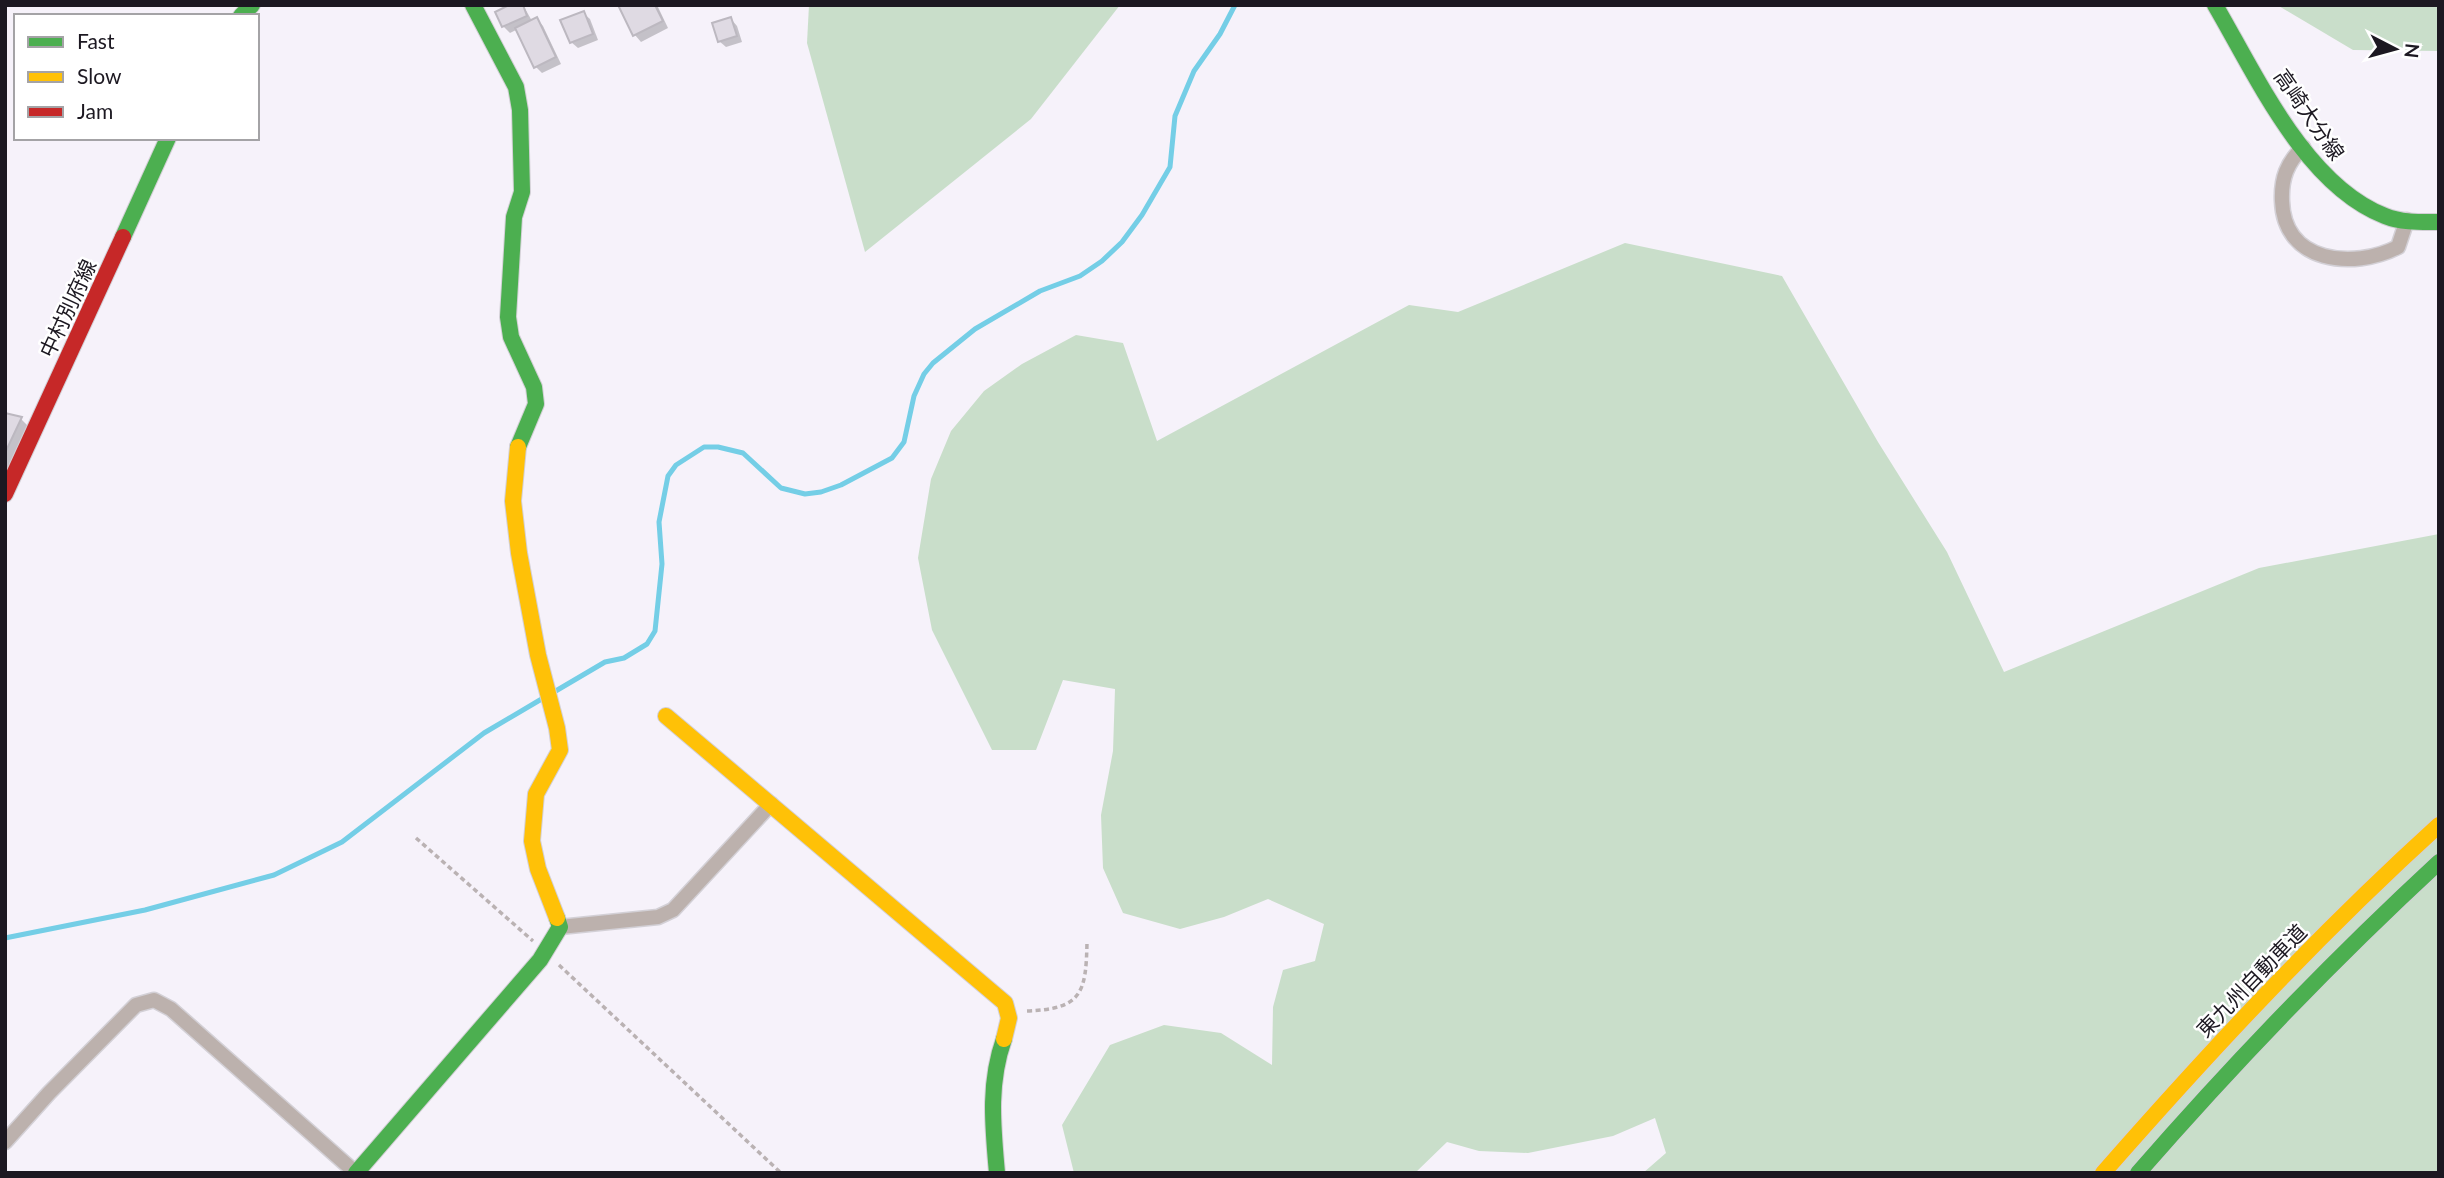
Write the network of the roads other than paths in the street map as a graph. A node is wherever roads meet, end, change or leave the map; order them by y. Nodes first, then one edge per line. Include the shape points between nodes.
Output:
1 (473, 5) edge
2 (2215, 5) edge
3 (167, 140) edge
4 (2303, 147) junction
5 (2407, 220) junction
6 (2439, 222) edge
7 (5, 494) edge
8 (666, 716) dead end
9 (771, 804) junction
10 (2439, 825) edge
11 (2439, 862) edge
12 (560, 927) junction
13 (5, 1142) edge
14 (356, 1173) edge
15 (997, 1173) edge
16 (2103, 1173) edge
17 (2138, 1173) edge

1 - 12 main road via 516,87 520,110 522,192 514,217 508,317 536,404 518,447 513,501 536,642 559,739 560,750 536,794 532,841
2 - 4 main road, 高崎大分線
3 - 7 main road, 中村別府線
4 - 5 main road, 高崎大分線 via 2349,195 2385,215
4 - 5 street via 2283,177 2282,207 2297,242 2315,253 2338,258 2387,253 2398,247
5 - 6 main road, 高崎大分線
8 - 9 main road
9 - 12 street via 673,911 658,917
9 - 15 main road via 1005,1003 1010,1021 996,1064 992,1113
10 - 16 main road, 東九州自動車道 via 2279,978
11 - 17 main road via 2300,995
12 - 14 main road via 545,952
13 - 14 street via 136,1005 153,1000 171,1009

